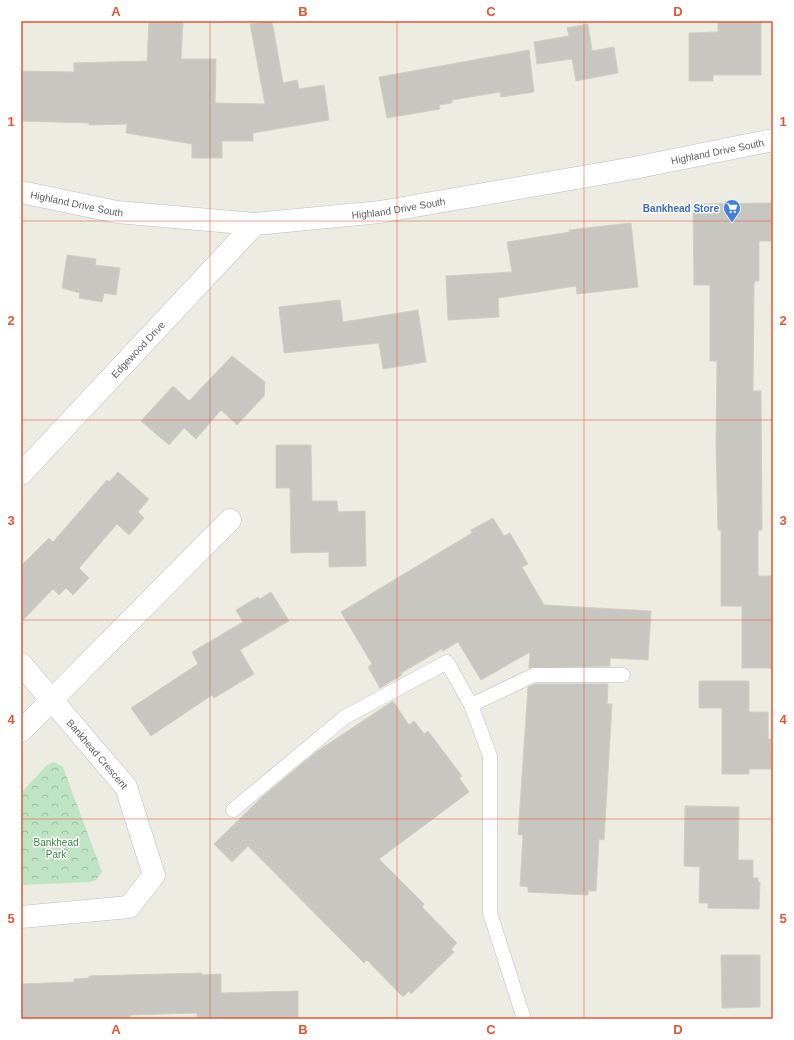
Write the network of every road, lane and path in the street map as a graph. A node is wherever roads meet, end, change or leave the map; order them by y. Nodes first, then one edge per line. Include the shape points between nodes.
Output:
1 (773, 140) edge
2 (21, 192) edge
3 (255, 224) junction
4 (21, 474) edge
5 (230, 520) dead end
6 (21, 664) edge
7 (623, 676) dead end
8 (52, 700) junction
9 (472, 705) junction
10 (21, 731) edge
11 (233, 810) dead end
12 (21, 917) edge
13 (524, 1019) edge

1 - 3 street, Highland Drive South via 634,168 380,212
2 - 3 street, Highland Drive South via 117,212
3 - 4 street, Edgewood Drive
5 - 8 street
6 - 8 street, Bankhead Crescent
7 - 9 lane via 534,675
8 - 10 street
8 - 12 street, Bankhead Crescent via 126,787 154,875 129,907
9 - 11 lane via 446,662 345,717
9 - 13 lane via 490,756 490,913

